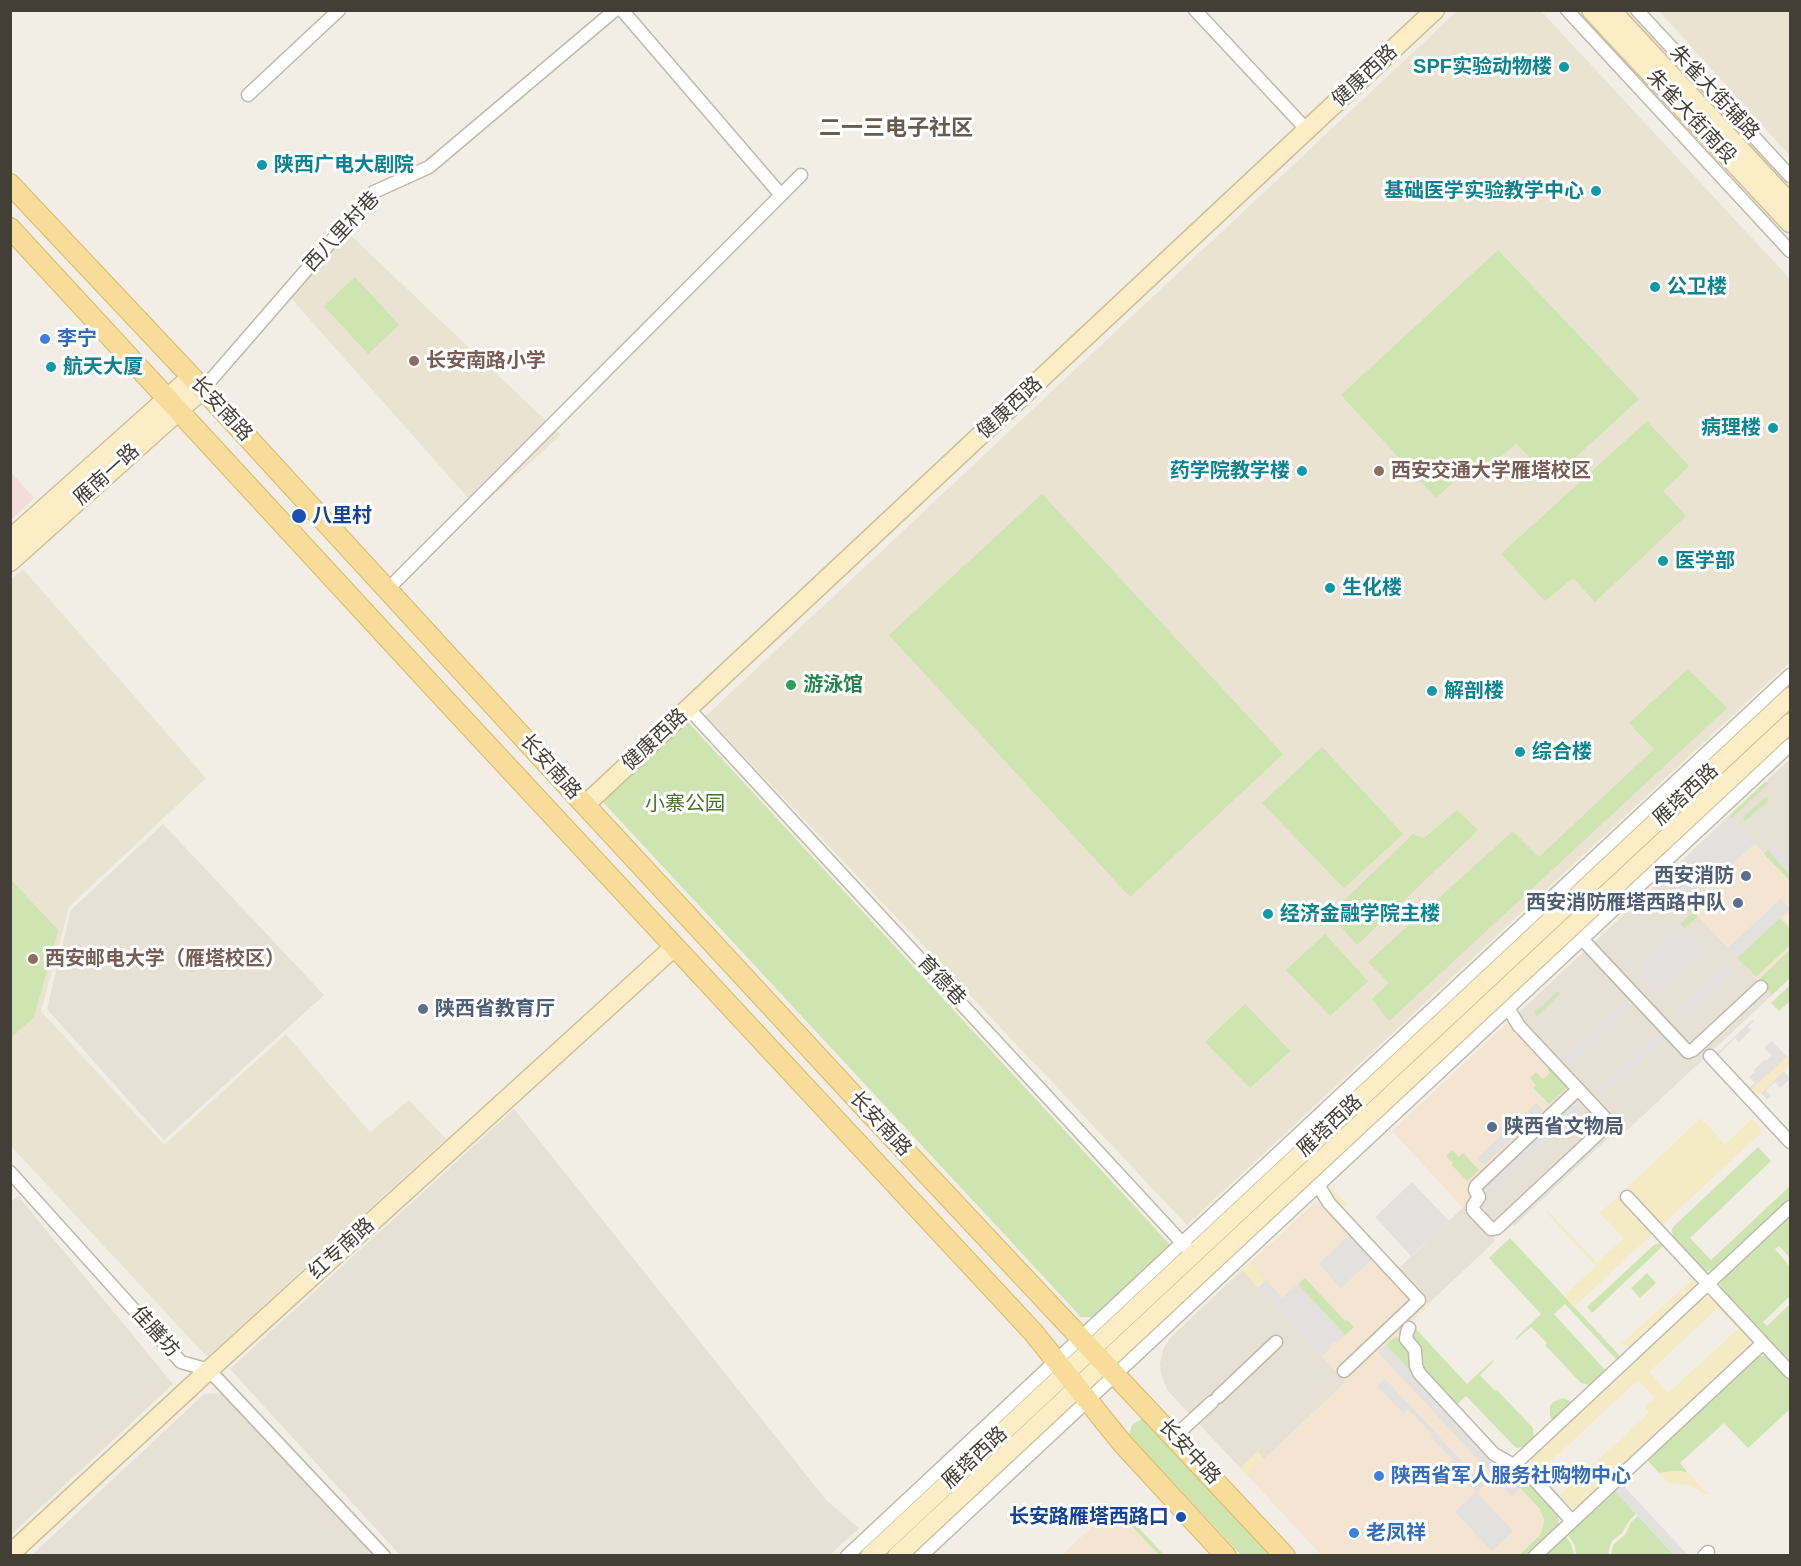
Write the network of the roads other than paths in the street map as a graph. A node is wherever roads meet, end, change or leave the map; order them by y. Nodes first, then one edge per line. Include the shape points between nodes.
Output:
1 (339, 10) edge
2 (615, 10) edge
3 (621, 10) edge
4 (1195, 10) edge
5 (1435, 10) edge
6 (1568, 10) edge
7 (1591, 10) edge
8 (1611, 10) edge
9 (1637, 10) edge
10 (248, 94) dead end
11 (1307, 130) junction
12 (801, 175) dead end
13 (1791, 176) edge
14 (10, 184) edge
15 (781, 195) junction
16 (1791, 203) edge
17 (1791, 223) edge
18 (10, 228) edge
19 (1791, 250) edge
20 (197, 383) junction
21 (174, 404) junction
22 (10, 539) edge
23 (10, 562) edge
24 (387, 590) junction
25 (1791, 675) edge
26 (1791, 697) edge
27 (689, 709) junction
28 (1791, 723) edge
29 (1791, 745) edge
30 (585, 805) junction
31 (1582, 939) junction
32 (674, 947) junction
33 (1761, 987) dead end
34 (1508, 1008) junction
35 (1710, 1056) dead end
36 (1572, 1095) dead end
37 (1791, 1142) edge
38 (10, 1172) edge
39 (1318, 1185) junction
40 (1627, 1197) dead end
41 (1791, 1207) edge
42 (1187, 1248) junction
43 (1708, 1284) junction
44 (1409, 1328) dead end
45 (1276, 1342) dead end
46 (1763, 1343) junction
47 (1098, 1356) junction
48 (209, 1370) junction
49 (1344, 1371) dead end
50 (1791, 1372) edge
51 (1072, 1380) junction
52 (1174, 1437) junction
53 (1514, 1465) dead end
54 (1572, 1521) junction
55 (10, 1554) edge
56 (384, 1556) edge
57 (847, 1556) edge
58 (870, 1556) edge
59 (897, 1556) edge
60 (921, 1556) edge
61 (1226, 1556) edge
62 (1285, 1556) edge
63 (1535, 1556) edge

1 - 10 street
2 - 20 street, 西八里村巷 via 429,167 374,192
3 - 15 street
4 - 11 street
5 - 11 main road, 健康西路
6 - 19 street
7 - 17 main road, 朱雀大街南段
8 - 16 main road, 朱雀大街南段
9 - 13 street, 朱雀大街辅路
11 - 27 main road, 健康西路
12 - 15 street
14 - 20 main road, 长安南路
15 - 24 street
18 - 21 main road, 长安南路
20 - 21 main road, 雁南一路
20 - 24 main road, 长安南路
21 - 22 main road, 雁南一路
21 - 23 main road, 雁南一路
21 - 32 main road, 长安南路
24 - 30 main road, 长安南路
25 - 42 street
26 - 42 main road, 雁塔西路
27 - 30 main road, 健康西路
27 - 42 street, 育德巷
28 - 47 main road, 雁塔西路
29 - 31 street
30 - 47 main road, 长安南路
31 - 33 street via 1688,1052
31 - 34 street
32 - 48 main road, 红专南路
32 - 51 main road, 长安南路 via 1033,1332
34 - 36 street via 1517,1024 1607,1124 1493,1230 1473,1210 1479,1197 1476,1185
34 - 39 street
35 - 37 street
38 - 48 street, 佳膳坊 via 181,1362
39 - 47 street
39 - 49 street via 1329,1203 1419,1300
40 - 43 street
41 - 43 street
42 - 47 main road, 雁塔西路
43 - 46 street
43 - 53 street
44 - 54 street via 1406,1339 1415,1350 1419,1374 1494,1454 1531,1476
45 - 52 street
46 - 50 street
46 - 54 street
47 - 51 main road, 雁塔西路
47 - 51 street
47 - 52 main road, 长安中路
48 - 55 main road, 红专南路
48 - 56 street, 佳膳坊
51 - 57 street
51 - 58 main road, 雁塔西路
51 - 59 main road, 雁塔西路
51 - 60 street
51 - 61 main road via 1122,1443
52 - 62 main road, 长安中路
54 - 63 street

